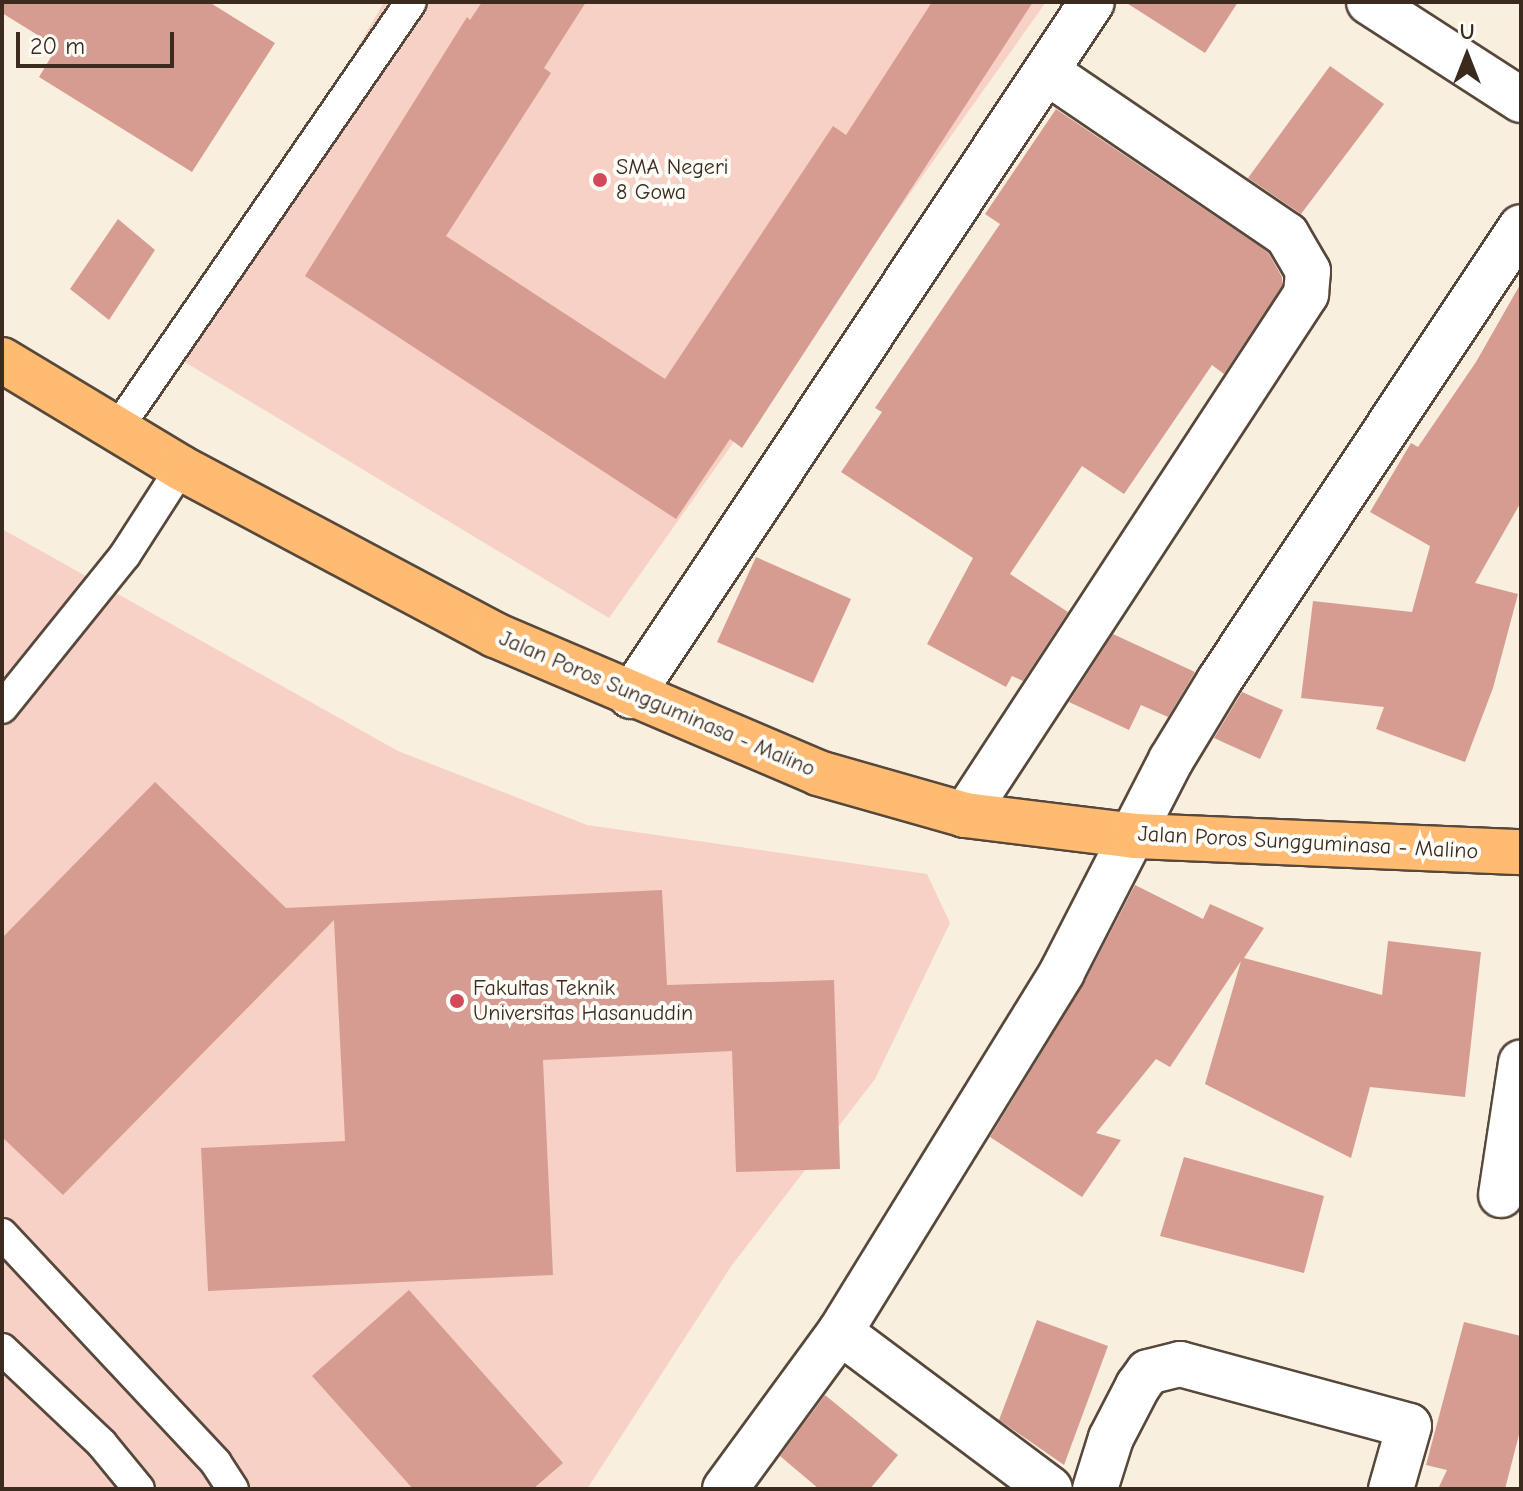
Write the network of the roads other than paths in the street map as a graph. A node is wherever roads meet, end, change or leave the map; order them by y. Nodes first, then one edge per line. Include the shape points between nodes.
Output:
1 (411, 2) edge
2 (1092, 2) edge
3 (1369, 2) edge
4 (1047, 72) junction
5 (1521, 100) edge
6 (1521, 227) edge
7 (2, 360) edge
8 (117, 429) junction
9 (181, 468) junction
10 (631, 696) junction
11 (2, 708) edge
12 (965, 815) junction
13 (1135, 836) junction
14 (1521, 852) edge
15 (1521, 1062) edge
16 (1501, 1195) dead end
17 (2, 1234) edge
18 (840, 1332) junction
19 (2, 1349) edge
20 (139, 1489) edge
21 (233, 1489) edge
22 (725, 1489) edge
23 (1050, 1489) edge
24 (1095, 1489) edge
25 (1391, 1489) edge

1 - 8 lane
2 - 4 street
3 - 5 street
4 - 10 street
4 - 12 street via 1287,235 1308,271 1306,294
6 - 13 street via 1219,681 1171,760
7 - 8 main road, Jalan Poros Sungguminasa - Malino
8 - 9 main road, Jalan Poros Sungguminasa - Malino
9 - 10 main road, Jalan Poros Sungguminasa - Malino via 495,635
9 - 11 lane via 125,555
10 - 12 main road, Jalan Poros Sungguminasa - Malino via 818,773
12 - 13 main road, Jalan Poros Sungguminasa - Malino
13 - 14 main road, Jalan Poros Sungguminasa - Malino
13 - 18 street via 1062,972
15 - 16 street
17 - 21 lane via 216,1463
18 - 22 street
18 - 23 street
19 - 20 lane via 102,1444
24 - 25 street via 1111,1438 1138,1386 1148,1372 1180,1364 1409,1426

